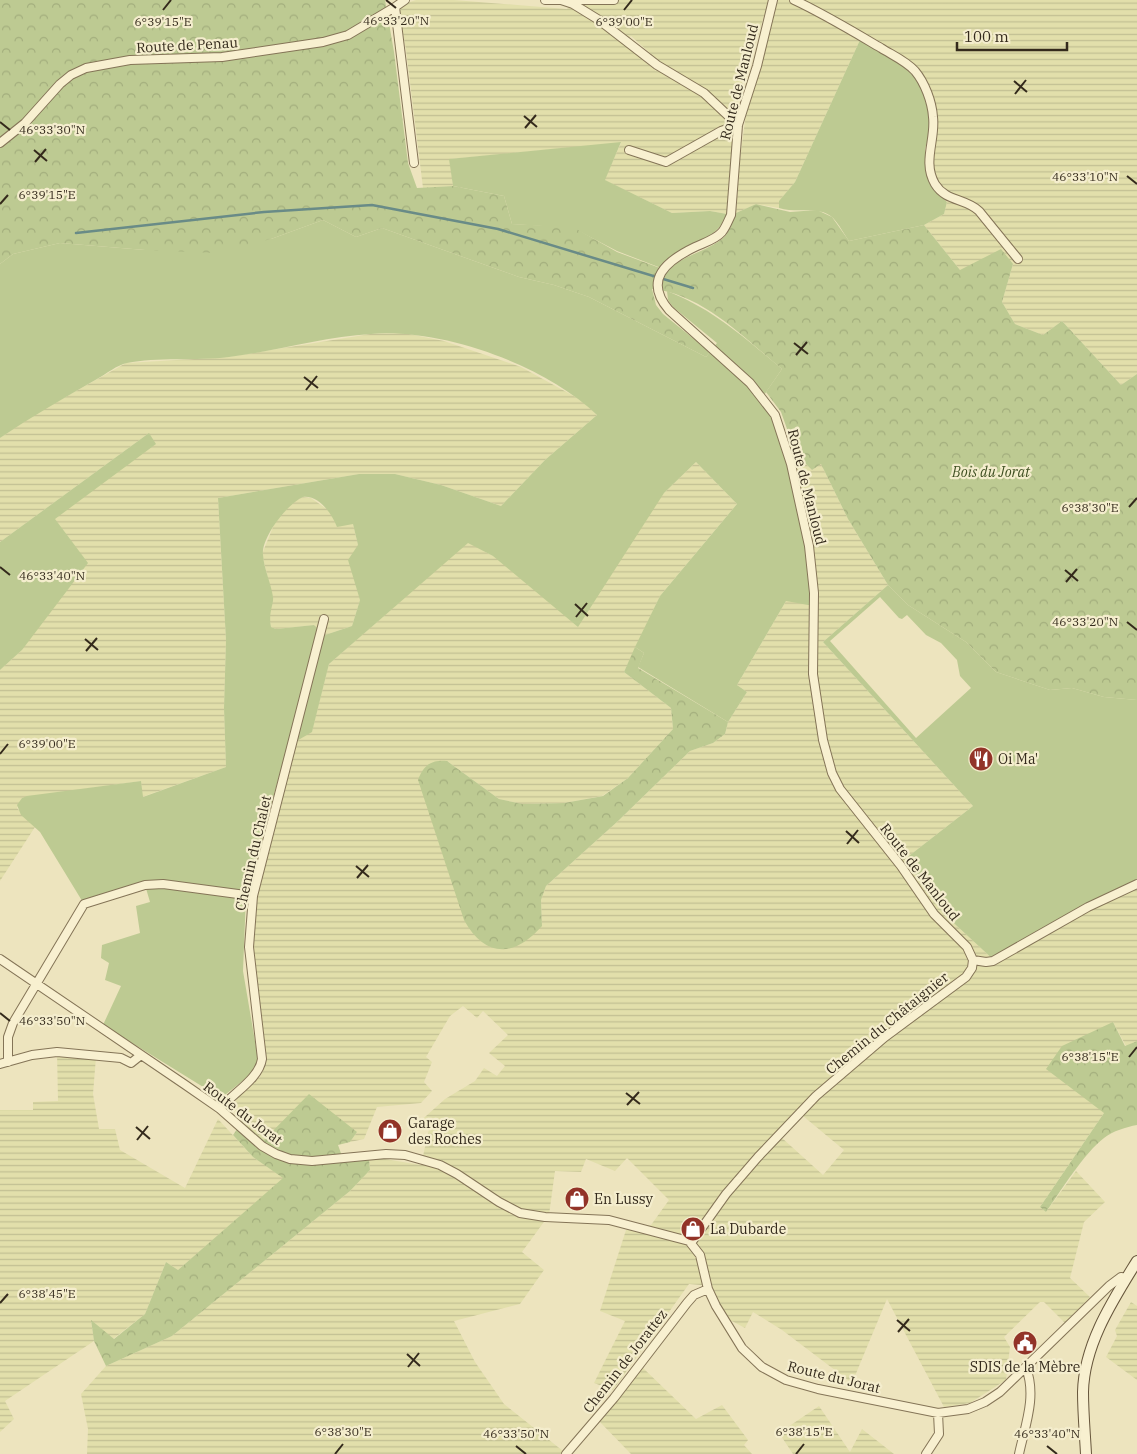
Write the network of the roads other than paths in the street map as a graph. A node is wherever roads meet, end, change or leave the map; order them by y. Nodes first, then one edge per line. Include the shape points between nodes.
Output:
1 (405, 0) edge
2 (545, 0) edge
3 (614, 0) edge
4 (772, 0) edge
5 (794, 0) edge
6 (562, 1) edge
7 (395, 7) junction
8 (738, 125) junction
9 (0, 143) edge
10 (629, 150) dead end
11 (414, 163) dead end
12 (1018, 259) dead end
13 (324, 619) dead end
14 (1137, 884) edge
15 (253, 896) junction
16 (0, 959) edge
17 (972, 960) junction
18 (38, 984) junction
19 (141, 1055) junction
20 (4, 1063) edge
21 (220, 1109) junction
22 (691, 1243) junction
23 (1136, 1263) edge
24 (1126, 1278) junction
25 (708, 1289) junction
26 (1026, 1368) junction
27 (938, 1413) junction
28 (566, 1454) edge
29 (926, 1454) edge
30 (1019, 1454) edge
31 (1086, 1454) edge

1 - 7 street, Route de Penau
2 - 6 street
3 - 6 street
4 - 8 street, Route de Manloud via 757,66
5 - 12 street via 863,37 914,70 923,83 933,115 929,154 935,184 947,197 980,211
6 - 8 street via 599,20 657,65 704,93
7 - 9 street, Route de Penau via 348,35 323,42 222,58 130,60 86,68 60,84 25,123
7 - 11 street
8 - 10 street via 666,162
8 - 17 street, Route de Manloud via 730,215 726,226 717,237 681,254 662,271 657,280 657,291 669,310 743,376 775,415 791,464 809,546 814,593 813,674 832,773 840,789 934,914 967,946
13 - 15 street, Chemin du Chalet
14 - 17 street via 1088,907 993,961
15 - 18 street via 163,884 144,885 89,901 80,910
15 - 21 street, Chemin du Chalet via 249,946 262,1059 257,1074
16 - 18 street, Route du Jorat
17 - 22 street, Chemin du Châtaignier via 972,968 966,977 885,1038 816,1096 784,1128 726,1194
18 - 19 street, Route du Jorat
18 - 20 street via 9,1031
19 - 20 street via 131,1063 120,1058 57,1052
19 - 21 street, Route du Jorat
21 - 22 street, Route du Jorat via 262,1146 290,1158 322,1160 406,1155 440,1165 520,1213 609,1220
22 - 25 street, Route du Jorat via 702,1259
23 - 24 main road
24 - 26 street, Route du Jorat via 1122,1277 1109,1286
24 - 31 main road via 1102,1322 1087,1366 1083,1392
25 - 27 street, Route du Jorat via 742,1348 770,1372 818,1389
25 - 28 street, Chemin de Jorattez via 694,1295 687,1303
26 - 27 street, Route du Jorat via 985,1402 959,1411
26 - 30 street via 1031,1395
27 - 29 street via 939,1434

